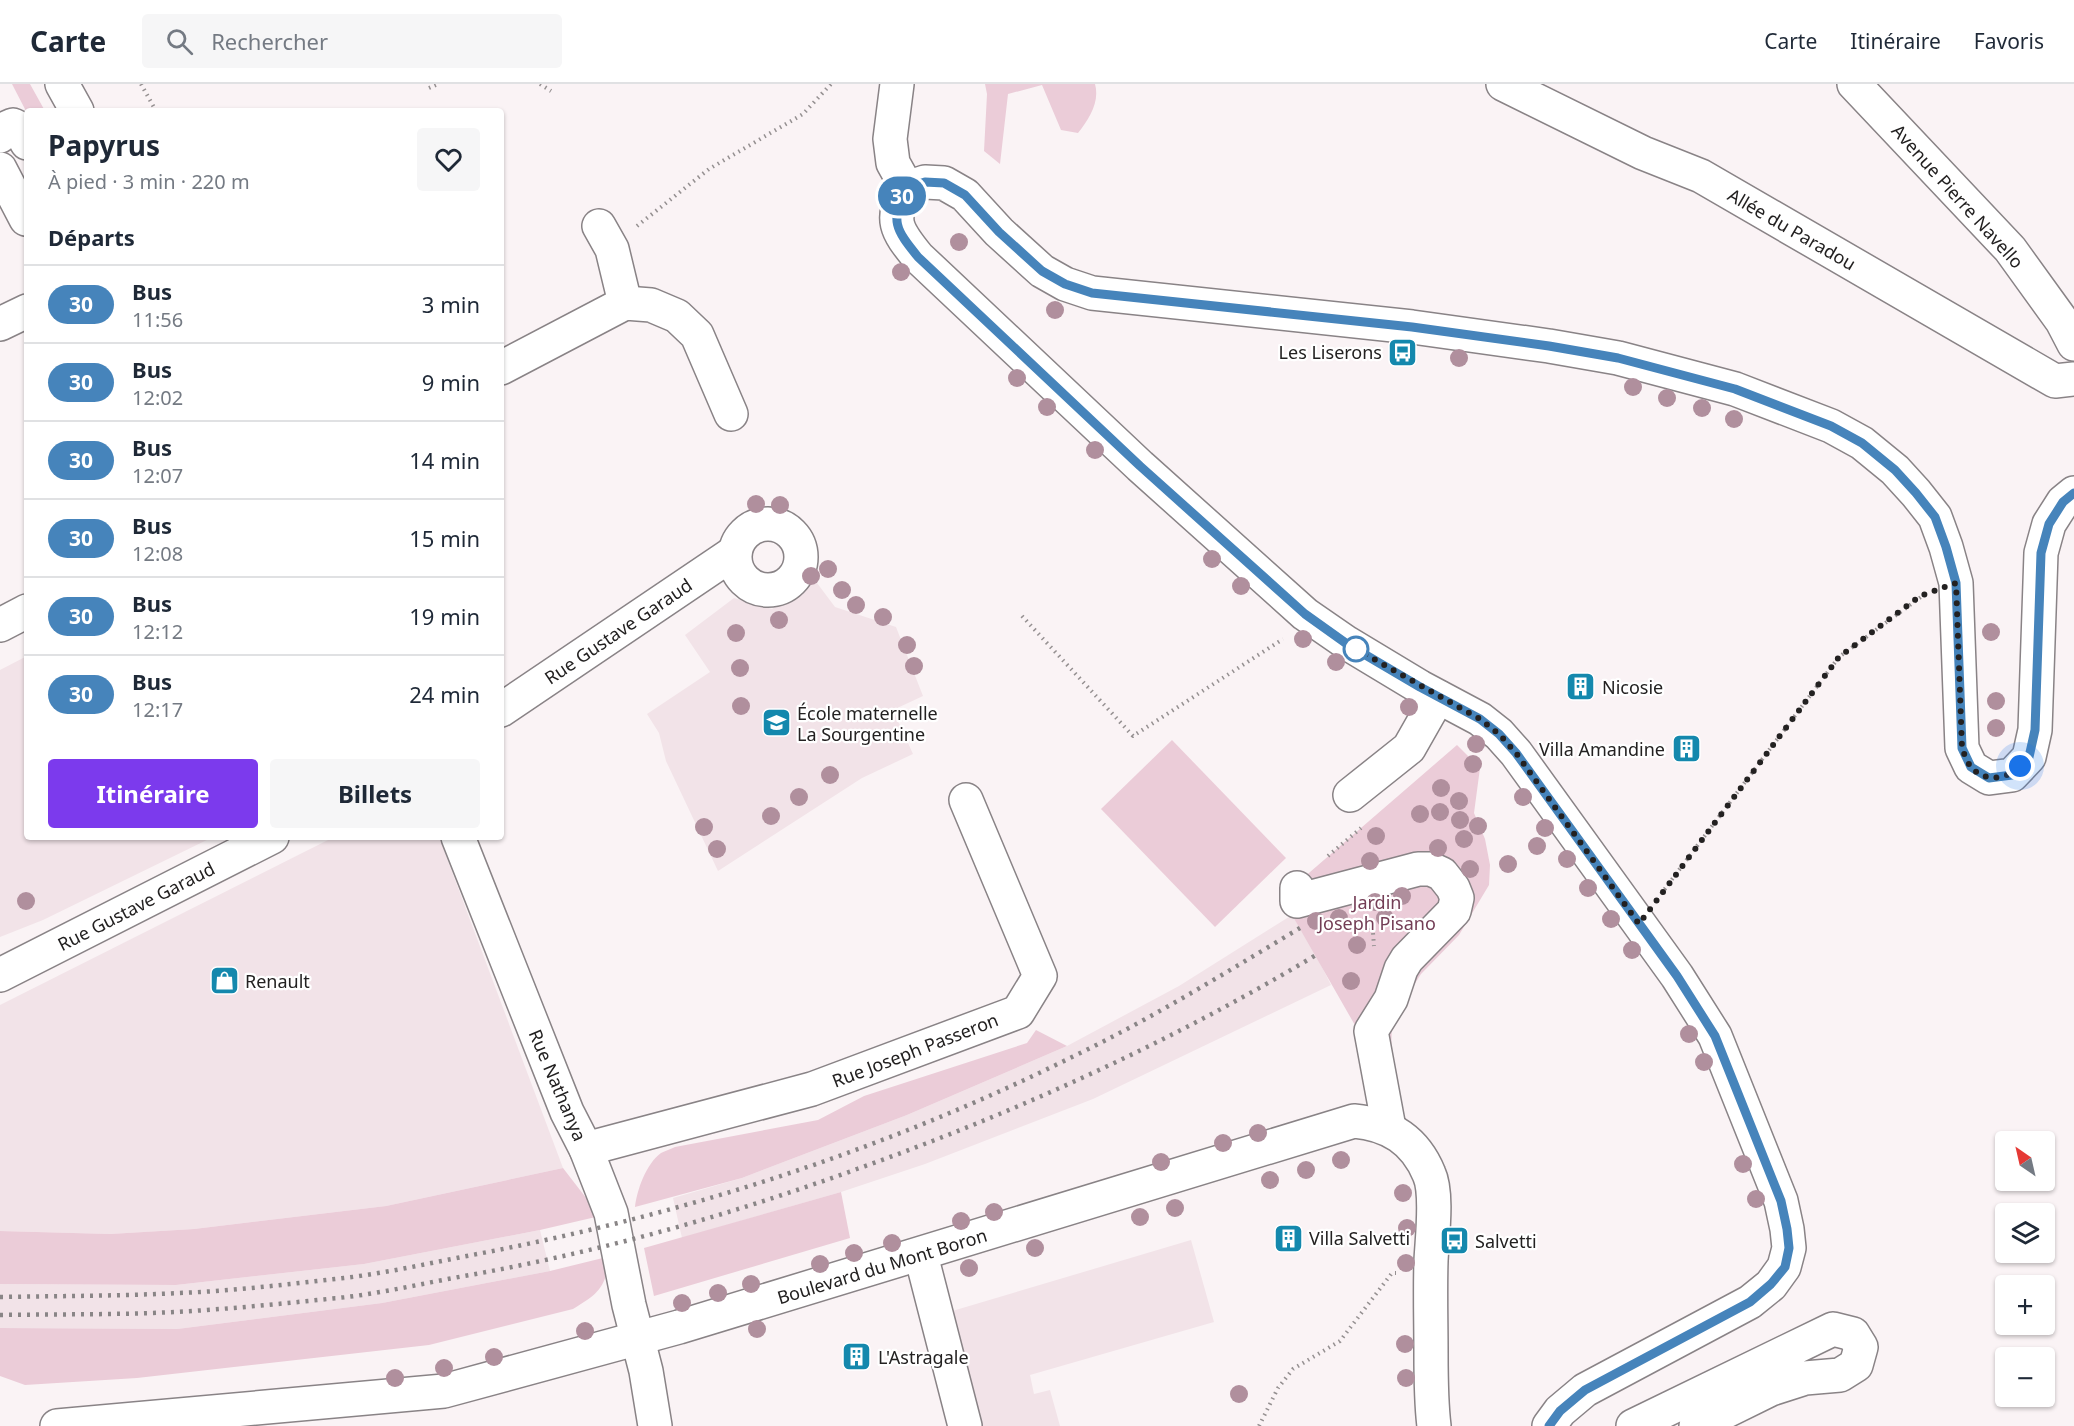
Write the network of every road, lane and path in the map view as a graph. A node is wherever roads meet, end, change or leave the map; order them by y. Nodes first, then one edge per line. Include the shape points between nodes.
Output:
1 (62, 84) edge
2 (141, 84) edge
3 (438, 84) edge
4 (540, 84) edge
5 (831, 84) edge
6 (897, 84) edge
7 (1503, 84) edge
8 (1854, 84) edge
9 (429, 88) dead end
10 (551, 91) dead end
11 (75, 108) edge
12 (154, 108) edge
13 (0, 136) edge
14 (24, 137) edge
15 (0, 169) edge
16 (907, 188) junction
17 (24, 215) edge
18 (606, 238) joint
19 (625, 303) junction
20 (24, 312) edge
21 (0, 324) edge
22 (2074, 344) edge
23 (504, 366) edge
24 (2074, 379) edge
25 (731, 414) dead end
26 (2074, 494) edge
27 (735, 552) junction
28 (1956, 583) junction
29 (24, 613) edge
30 (1305, 614) junction
31 (1022, 616) dead end
32 (0, 625) edge
33 (1438, 696) junction
34 (504, 708) edge
35 (1350, 795) dead end
36 (966, 800) dead end
37 (266, 840) edge
38 (459, 840) edge
39 (1297, 888) dead end
40 (1336, 891) junction
41 (1639, 924) junction
42 (1375, 948) dead end
43 (0, 975) edge
44 (1389, 1128) junction
45 (586, 1149) junction
46 (921, 1255) junction
47 (1392, 1273) dead end
48 (638, 1339) junction
49 (57, 1426) edge
50 (656, 1426) edge
51 (965, 1426) edge
52 (1259, 1426) edge
53 (1434, 1426) edge
54 (1549, 1426) edge
55 (1633, 1426) edge
56 (1696, 1426) edge

1 - 11 street
2 - 12 path
3 - 9 path
4 - 10 path
5 - 18 path via 803,114 709,169 628,233
6 - 16 street via 890,139 893,163
7 - 24 street, Allée du Paradou via 1643,153 1701,176 2055,381
8 - 22 street, Avenue Pierre Navello via 2010,249
13 - 14 street via 13,125
15 - 17 street
16 - 28 street via 925,182 944,183 965,195 1042,271 1092,293 1366,321 1549,346 1618,358 1735,389 1831,426 1862,443 1895,470 1935,517
16 - 30 street via 898,205 896,221 904,240 918,257 1140,466
18 - 19 street
19 - 23 street
19 - 25 street via 651,305 677,316 697,335
20 - 21 street
26 - 28 street via 2063,502 2049,524 2041,553 2035,730 2029,757 2012,775 1989,778 1971,767 1962,748
27 - 27 street, Rue Gustave Garaud via 739,573 756,588 790,590 801,563 801,552 791,532 772,524 744,534
27 - 34 street, Rue Gustave Garaud
28 - 41 path via 1920,596 1839,657
29 - 32 street
30 - 31 path via 1287,637 1133,736
30 - 33 street via 1347,644
33 - 35 street via 1408,748
33 - 41 street via 1480,719 1516,753
36 - 45 street, Rue Joseph Passeron via 1040,976 1018,1012 812,1089
37 - 43 street, Rue Gustave Garaud
38 - 45 street, Rue Nathanya via 567,1112
39 - 40 street via 1297,901
40 - 42 path via 1364,915
40 - 44 street via 1426,868 1446,878 1457,898 1454,911 1407,959 1391,999 1371,1031
41 - 54 street via 1715,1036 1781,1201 1789,1248 1785,1267 1750,1302 1585,1390
44 - 46 street, Boulevard du Mont Boron via 1354,1121
44 - 53 street via 1418,1156 1430,1175
45 - 48 street, Rue Nathanya via 611,1213
46 - 48 street, Boulevard du Mont Boron
46 - 51 street
47 - 52 path via 1340,1341 1293,1369 1278,1388
48 - 49 street, Boulevard du Mont Boron via 444,1391
48 - 50 street, Rue Nathanya
55 - 56 street via 1833,1329 1853,1334 1861,1347 1857,1365 1840,1375 1806,1378 1771,1389

